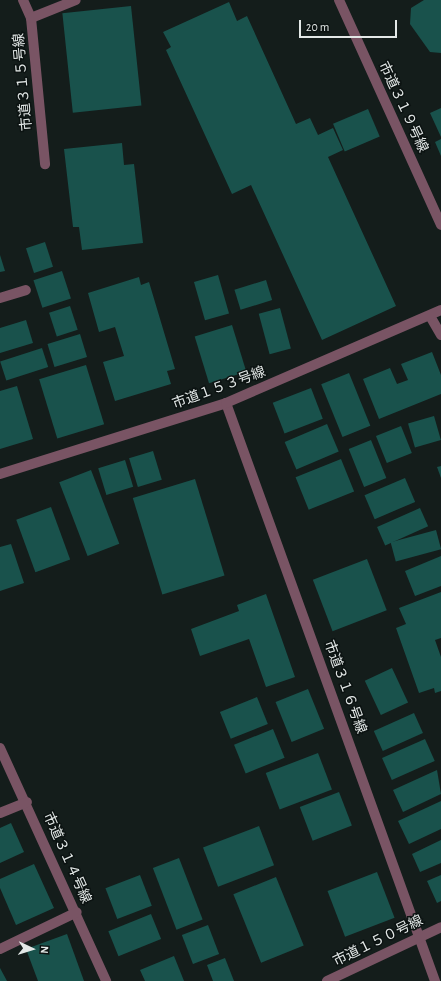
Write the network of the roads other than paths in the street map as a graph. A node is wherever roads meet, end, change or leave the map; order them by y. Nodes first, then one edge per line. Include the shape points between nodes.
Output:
1 (23, 0) edge
2 (76, 0) edge
3 (338, 0) edge
4 (31, 18) junction
5 (45, 164) dead end
6 (441, 225) edge
7 (26, 290) dead end
8 (0, 298) edge
9 (441, 310) edge
10 (430, 316) junction
11 (441, 334) edge
12 (226, 403) junction
13 (0, 474) edge
14 (0, 748) edge
15 (27, 802) junction
16 (0, 813) edge
17 (76, 912) junction
18 (441, 927) edge
19 (418, 938) junction
20 (0, 948) edge
21 (106, 981) edge
22 (327, 981) edge
23 (435, 981) edge

1 - 4 street, 市道３１５号線
2 - 4 street
3 - 6 street, 市道３１９号線
4 - 5 street, 市道３１５号線
7 - 8 street
9 - 10 street, 市道１５３号線
10 - 11 street
10 - 12 street, 市道１５３号線
12 - 13 street, 市道１５３号線
12 - 19 street, 市道３１６号線
14 - 15 street, 市道３１４号線
15 - 16 street
15 - 17 street, 市道３１４号線
17 - 20 street
17 - 21 street, 市道３１４号線
18 - 19 street, 市道１５０号線
19 - 22 street, 市道１５０号線
19 - 23 street, 市道３１６号線

